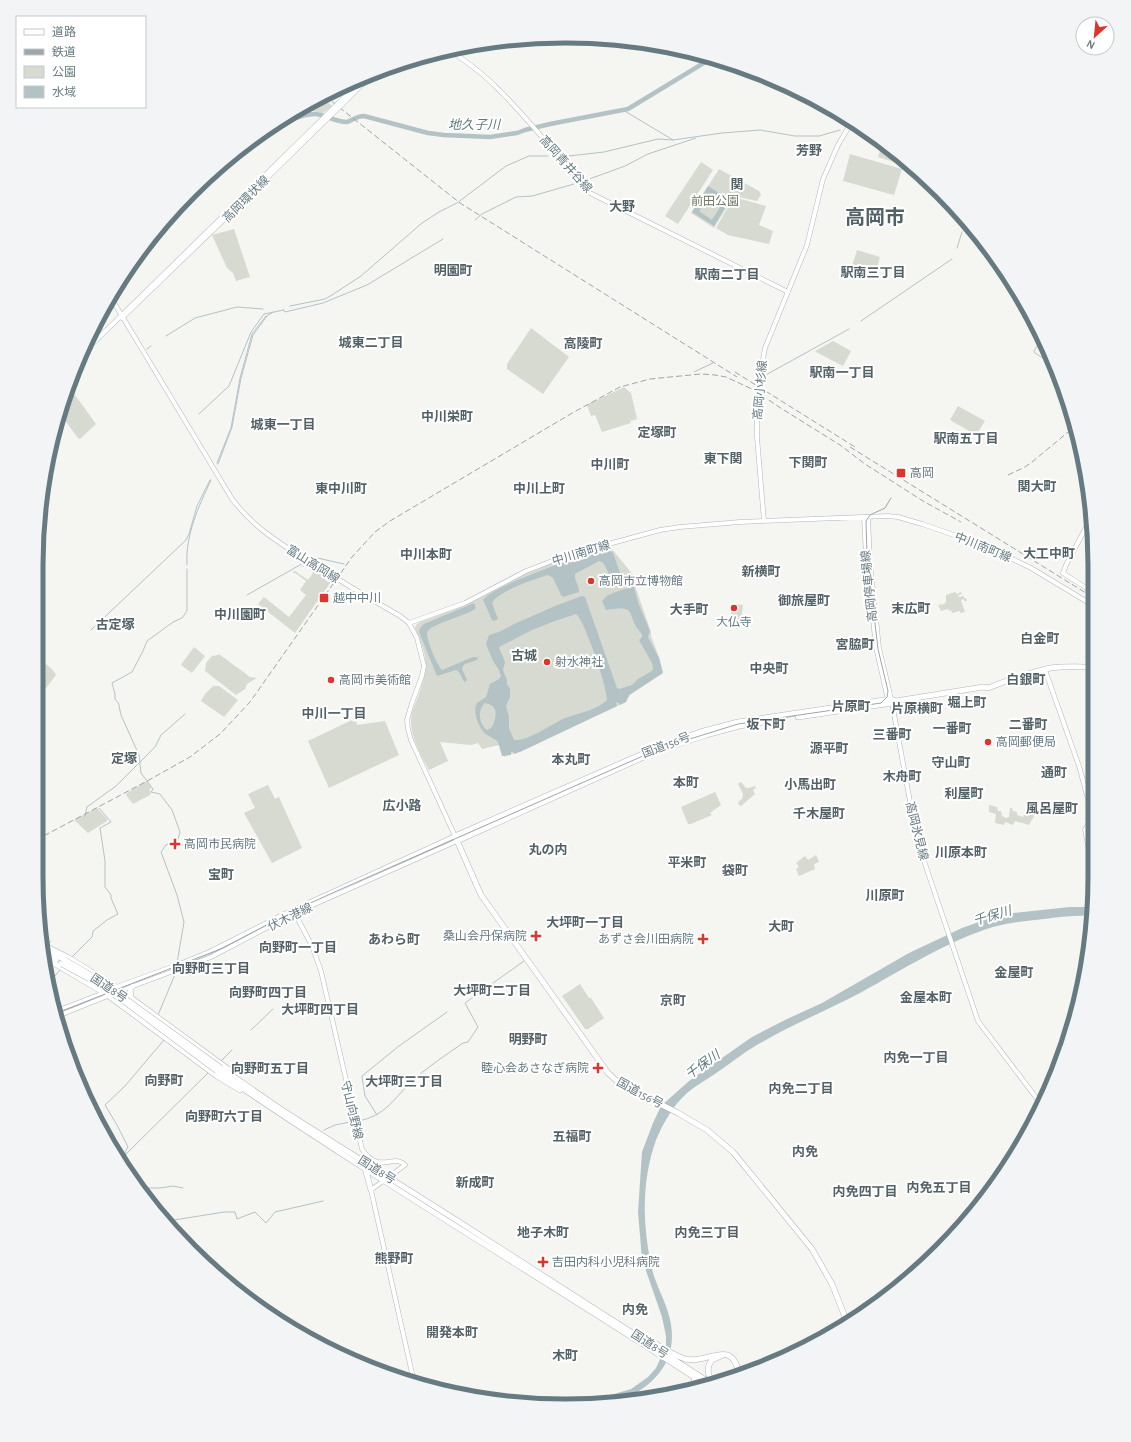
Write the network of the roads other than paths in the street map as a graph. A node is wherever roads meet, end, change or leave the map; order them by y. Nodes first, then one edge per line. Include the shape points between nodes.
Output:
1 (456, 55) edge
2 (362, 85) edge
3 (354, 88) edge
4 (849, 127) edge
5 (263, 179) junction
6 (788, 292) junction
7 (114, 302) edge
8 (123, 316) junction
9 (93, 343) edge
10 (866, 517) junction
11 (764, 521) junction
12 (1087, 526) edge
13 (1088, 590) edge
14 (1088, 602) edge
15 (409, 623) junction
16 (1088, 667) edge
17 (1044, 670) junction
18 (891, 701) junction
19 (1088, 799) edge
20 (1088, 824) edge
21 (456, 838) junction
22 (1088, 845) edge
23 (294, 911) junction
24 (47, 947) edge
25 (48, 952) edge
26 (49, 956) edge
27 (50, 961) edge
28 (63, 962) junction
29 (93, 986) junction
30 (133, 986) junction
31 (116, 987) junction
32 (121, 991) junction
33 (107, 994) junction
34 (131, 997) junction
35 (94, 998) junction
36 (60, 1010) edge
37 (62, 1014) edge
38 (261, 1098) junction
39 (1038, 1100) edge
40 (365, 1168) junction
41 (386, 1179) junction
42 (371, 1190) junction
43 (845, 1318) edge
44 (645, 1342) junction
45 (737, 1369) edge
46 (683, 1370) junction
47 (735, 1370) edge
48 (413, 1376) edge
49 (711, 1378) edge
50 (704, 1380) edge
51 (700, 1381) edge
52 (696, 1382) edge

1 - 6 main road, 高岡青井谷線 via 500,90 590,193
2 - 5 main road, 高岡環状線, bridge
3 - 5 main road, 高岡環状線, bridge
4 - 6 main road, 高岡小杉線 via 823,179 805,249
5 - 8 main road, 高岡環状線
6 - 11 main road, 高岡小杉線, bridge via 763,355 757,437
7 - 8 main road, 富山高岡線
8 - 9 main road, 高岡環状線
8 - 15 main road, 富山高岡線, bridge via 241,511 262,531
10 - 11 main road
10 - 14 main road, 中川南町線 via 898,517 983,545 1030,568
10 - 18 main road, 高岡停車場線 via 866,556 876,646
11 - 15 main road, 中川南町線 via 671,528 642,534 526,571 465,603
12 - 13 main road via 1063,573
15 - 21 main road, 富山高岡線 via 417,638 424,666 407,720 408,729
16 - 17 highway, 国道156号
17 - 18 highway, 国道156号 via 988,688
17 - 19 main road via 1079,766
18 - 21 highway, 国道156号 via 739,726 706,735 655,752
18 - 39 main road, 高岡氷見線 via 917,840 978,1021
20 - 22 main road via 1085,830
21 - 23 main road, 伏木港線
21 - 43 highway, 国道156号 via 481,894 608,1073 619,1083 707,1130 733,1152 820,1260
23 - 30 main road, 伏木港線 via 211,957
23 - 31 main road, 伏木港線 via 209,952
23 - 41 main road, 守山向野線 via 312,946 321,971 362,1150 381,1164 397,1160 405,1165
24 - 31 highway
25 - 28 highway, 国道8号
26 - 28 highway, 国道8号
27 - 29 highway
28 - 38 highway, 国道8号, bridge via 106,985 219,1070
29 - 33 highway
29 - 35 main road via 96,990
30 - 32 main road, 伏木港線
30 - 34 highway via 130,989
31 - 32 highway
31 - 33 main road, 伏木港線
32 - 33 main road, 伏木港線
32 - 34 highway
33 - 35 main road, 伏木港線
33 - 37 main road, 伏木港線
33 - 38 highway via 218,1076 236,1088
34 - 38 highway via 248,1084
35 - 36 main road, 伏木港線
38 - 40 highway, 国道8号
38 - 41 highway, 国道8号
40 - 41 highway, 国道8号
40 - 42 highway
41 - 42 main road, 守山向野線
41 - 44 highway, 国道8号
41 - 44 highway, 国道8号 via 633,1339
42 - 48 main road
44 - 45 highway via 686,1359 696,1360 724,1354 730,1356
44 - 46 highway, 国道8号
46 - 50 highway, 国道8号
46 - 51 highway, 国道8号
46 - 52 highway
47 - 49 highway via 729,1359 721,1356 712,1360 708,1367

